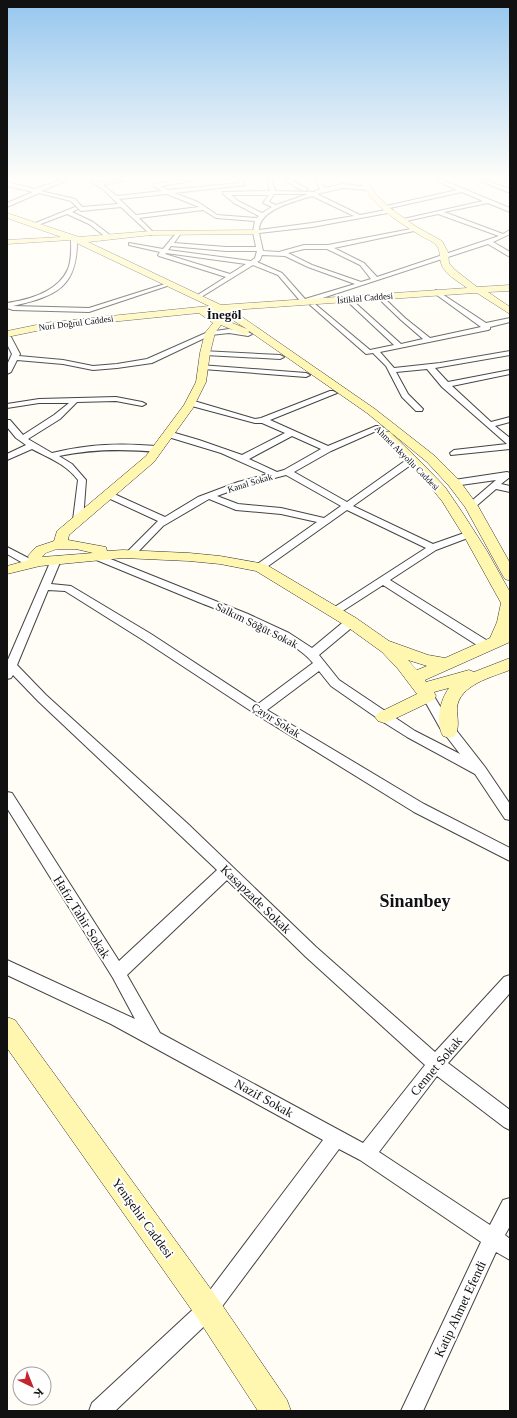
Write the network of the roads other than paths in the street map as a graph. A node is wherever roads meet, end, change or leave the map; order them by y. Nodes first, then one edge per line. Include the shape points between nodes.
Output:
1 (76, 246) edge
2 (91, 246) edge
3 (139, 246) edge
4 (168, 246) edge
5 (194, 246) edge
6 (258, 246) edge
7 (332, 246) edge
8 (441, 246) edge
9 (477, 246) edge
10 (496, 246) edge
11 (328, 247) junction
12 (259, 251) junction
13 (163, 253) junction
14 (281, 253) junction
15 (510, 255) edge
16 (446, 257) junction
17 (254, 263) junction
18 (230, 276) junction
19 (375, 279) junction
20 (170, 284) junction
21 (361, 284) junction
22 (510, 288) edge
23 (477, 290) junction
24 (436, 292) junction
25 (198, 297) junction
26 (380, 297) junction
27 (348, 300) junction
28 (309, 303) junction
29 (7, 305) edge
30 (221, 308) junction
31 (201, 310) junction
32 (267, 311) junction
33 (510, 311) edge
34 (146, 316) junction
35 (238, 317) junction
36 (510, 320) edge
37 (218, 322) junction
38 (484, 326) junction
39 (210, 333) junction
40 (252, 333) junction
41 (7, 334) edge
42 (7, 337) edge
43 (430, 341) junction
44 (400, 347) junction
45 (375, 351) junction
46 (205, 353) junction
47 (510, 353) edge
48 (280, 357) junction
49 (11, 363) edge
50 (430, 366) junction
51 (203, 367) junction
52 (392, 370) junction
53 (7, 372) edge
54 (510, 372) edge
55 (306, 375) junction
56 (445, 385) junction
57 (333, 393) junction
58 (75, 400) junction
59 (191, 403) junction
60 (142, 404) dead end
61 (7, 406) edge
62 (419, 409) dead end
63 (510, 419) edge
64 (263, 420) junction
65 (7, 422) edge
66 (489, 425) junction
67 (379, 428) junction
68 (292, 433) junction
69 (168, 434) junction
70 (22, 439) junction
71 (510, 442) edge
72 (34, 445) junction
73 (510, 446) edge
74 (157, 449) junction
75 (328, 449) junction
76 (454, 453) dead end
77 (53, 455) junction
78 (7, 457) edge
79 (242, 459) junction
80 (412, 460) junction
81 (287, 472) junction
82 (277, 475) junction
83 (508, 475) edge
84 (454, 483) junction
85 (496, 486) junction
86 (510, 490) edge
87 (109, 495) junction
88 (209, 496) junction
89 (471, 506) junction
90 (347, 507) junction
91 (78, 520) junction
92 (166, 521) junction
93 (325, 522) junction
94 (470, 534) junction
95 (64, 545) junction
96 (433, 548) junction
97 (7, 550) edge
98 (127, 554) junction
99 (98, 557) junction
100 (58, 560) junction
101 (36, 563) junction
102 (260, 568) junction
103 (7, 570) edge
104 (509, 575) edge
105 (383, 580) junction
106 (44, 587) junction
107 (509, 603) edge
108 (334, 612) junction
109 (351, 622) junction
110 (377, 640) junction
111 (498, 641) edge
112 (312, 654) junction
113 (320, 664) junction
114 (446, 664) junction
115 (510, 664) edge
116 (8, 670) edge
117 (422, 688) junction
118 (258, 710) junction
119 (384, 717) junction
120 (449, 731) junction
121 (480, 771) junction
122 (7, 797) edge
123 (510, 815) edge
124 (510, 854) edge
125 (226, 871) junction
126 (7, 967) edge
127 (118, 973) junction
128 (510, 982) edge
129 (7, 1028) edge
130 (154, 1038) junction
131 (436, 1064) junction
132 (510, 1121) edge
133 (336, 1138) junction
134 (366, 1154) junction
135 (510, 1207) edge
136 (493, 1238) junction
137 (510, 1250) edge
138 (208, 1309) junction
139 (100, 1411) edge
140 (276, 1411) edge
141 (412, 1411) edge

1 - 29 street via 70,273 65,282 48,294
2 - 20 main road
3 - 13 street
4 - 13 street
5 - 12 street
6 - 12 street
7 - 11 street
8 - 16 main road
9 - 16 street
10 - 15 street
11 - 14 street via 304,247
11 - 19 street via 362,264
12 - 14 street
12 - 17 street via 258,259
13 - 17 street
13 - 18 street
14 - 21 street
16 - 19 street
16 - 23 main road via 445,263 451,271
17 - 18 street
17 - 28 street via 280,274
18 - 25 street
19 - 21 street
20 - 25 main road
20 - 29 street via 89,310 14,308
21 - 28 street
22 - 23 main road, İstiklal Caddesi
23 - 24 main road, İstiklal Caddesi
23 - 33 main road
24 - 26 main road, İstiklal Caddesi
24 - 38 street
25 - 30 main road
26 - 27 main road, İstiklal Caddesi
26 - 43 street
27 - 28 main road, İstiklal Caddesi
27 - 44 street
28 - 30 main road
28 - 32 main road
28 - 45 street via 360,346 370,352
30 - 31 main road, Nuri Doğrul Caddesi
30 - 35 main road
31 - 34 main road, Nuri Doğrul Caddesi
31 - 37 main road
32 - 35 main road
32 - 40 main road via 250,320
34 - 37 main road, Nuri Doğrul Caddesi
34 - 41 main road, Nuri Doğrul Caddesi via 51,325
35 - 37 main road
35 - 40 main road
36 - 38 street
37 - 39 main road
37 - 40 main road
38 - 43 street via 488,328
39 - 40 street
39 - 46 main road
39 - 49 street via 163,356 131,365 93,368 63,362
40 - 48 main road, Ahmet Akyollu Caddesi
40 - 84 main road, Ahmet Akyollu Caddesi via 371,411 431,458
42 - 49 street via 16,354
43 - 44 street
44 - 45 street
45 - 52 street
46 - 48 street
46 - 51 main road
47 - 50 street
48 - 55 main road, Ahmet Akyollu Caddesi
49 - 53 street
50 - 52 street
50 - 56 street
51 - 55 street
51 - 59 main road via 201,382
52 - 62 street via 404,395
54 - 56 street
55 - 57 main road, Ahmet Akyollu Caddesi
56 - 66 street
57 - 64 street
57 - 67 main road, Ahmet Akyollu Caddesi
58 - 60 street via 116,399
58 - 61 street via 39,401
58 - 70 street via 56,419
59 - 64 street via 255,421
59 - 69 main road
63 - 66 street
64 - 68 street
65 - 70 street
66 - 71 street
67 - 75 street, Kanal Sokak
67 - 80 main road, Ahmet Akyollu Caddesi
68 - 75 street
68 - 79 street
69 - 74 main road
69 - 79 street via 194,440
70 - 72 street
72 - 77 street
72 - 78 street
73 - 76 street
74 - 77 street via 122,446 75,450
74 - 87 main road via 150,459
75 - 81 street, Kanal Sokak
77 - 91 street via 70,466 82,480
79 - 82 street
80 - 90 street
80 - 94 main road, Ahmet Akyollu Caddesi via 447,498
81 - 82 street, Kanal Sokak
81 - 90 street
82 - 88 street, Kanal Sokak via 241,484
83 - 84 street
83 - 85 street
84 - 89 main road, Ahmet Akyollu Caddesi
85 - 86 street
85 - 89 street
87 - 91 main road
87 - 92 street
88 - 92 street, Kanal Sokak
88 - 93 street via 236,507 281,512
89 - 104 main road, Ahmet Akyollu Caddesi
90 - 93 street
90 - 96 street
91 - 95 main road via 62,534
92 - 98 street, Kanal Sokak
93 - 102 street
94 - 96 street
94 - 107 main road, Ahmet Akyollu Caddesi
95 - 98 main road
95 - 100 main road via 69,553
95 - 101 main road via 43,548 36,556
96 - 105 street
97 - 101 street
98 - 99 main road
98 - 102 main road via 204,558
99 - 100 main road
99 - 112 street, Salkım Söğüt Sokak via 244,616 285,636
100 - 101 main road
100 - 106 street
101 - 103 main road
102 - 108 main road
105 - 108 street
105 - 111 street
106 - 116 street
106 - 118 street, Çayır Sokak via 67,588 143,634
107 - 111 main road via 505,627
108 - 109 main road
109 - 110 main road
109 - 112 street
110 - 114 main road via 426,660
110 - 117 main road via 388,648
111 - 114 main road
112 - 113 street, Salkım Söğüt Sokak
113 - 118 street
113 - 119 street, Salkım Söğüt Sokak via 336,683
114 - 117 main road
115 - 117 main road
115 - 120 main road via 458,688 451,696
116 - 125 street, Kasapzade Sokak via 52,707
117 - 119 main road
117 - 120 street
118 - 124 street, Çayır Sokak via 419,808
119 - 121 street, Salkım Söğüt Sokak
120 - 121 street
121 - 123 street
122 - 127 street, Hafız Tahir Sokak
125 - 127 street
125 - 131 street, Kasapzade Sokak via 311,952
126 - 130 street, Nazif Sokak
127 - 130 street, Hafız Tahir Sokak
128 - 131 street, Cennet Sokak
129 - 138 main road, Yenişehir Caddesi
130 - 133 street, Nazif Sokak
131 - 132 street, Kasapzade Sokak
131 - 134 street, Cennet Sokak
133 - 134 street, Nazif Sokak
133 - 138 street
134 - 136 street, Nazif Sokak
135 - 136 street, Katip Ahmet Efendi
136 - 137 street, Nazif Sokak
136 - 141 street, Katip Ahmet Efendi
138 - 139 street
138 - 140 main road, Yenişehir Caddesi

